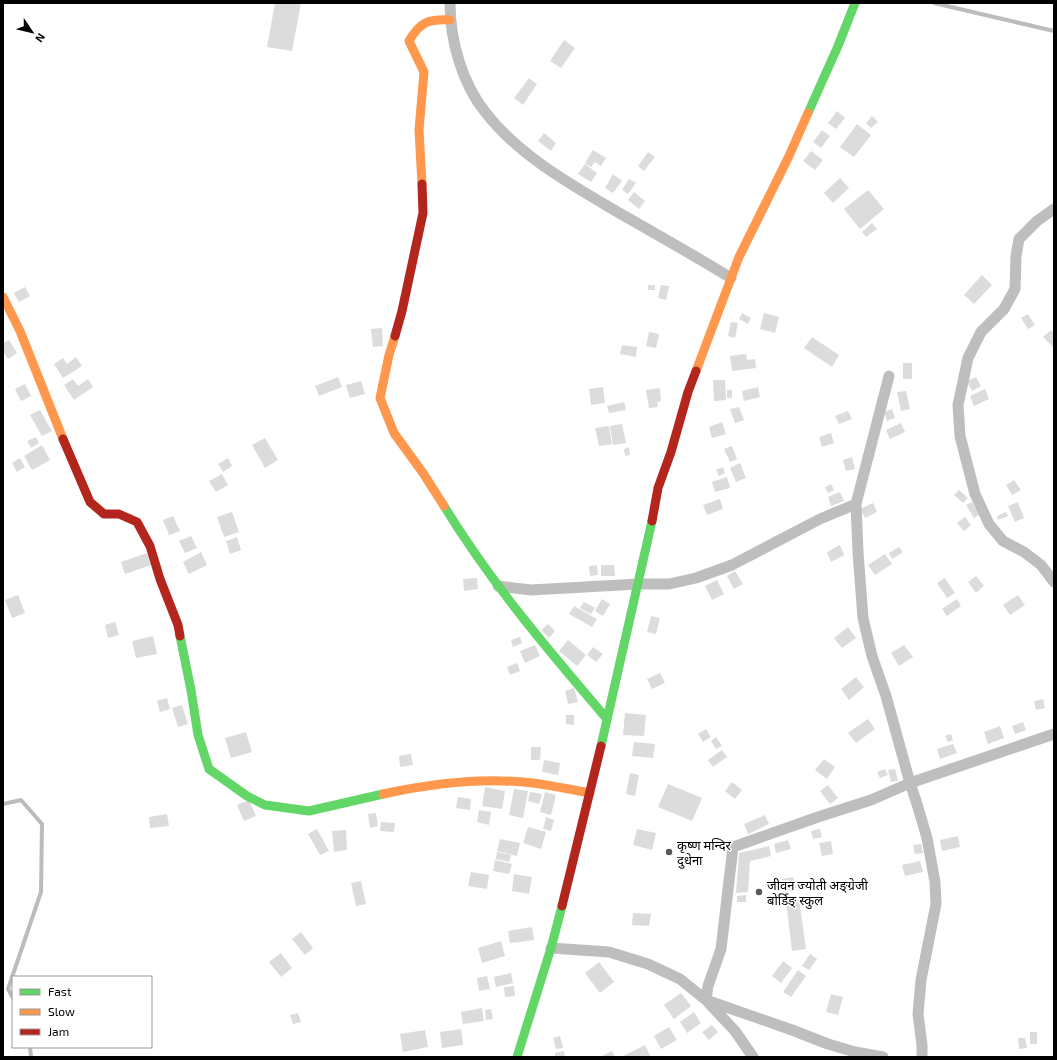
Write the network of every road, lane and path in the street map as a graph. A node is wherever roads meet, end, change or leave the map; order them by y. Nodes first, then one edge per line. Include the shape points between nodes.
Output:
1 (450, 3) edge
2 (855, 3) edge
3 (450, 20) junction
4 (1054, 209) edge
5 (731, 278) junction
6 (3, 297) edge
7 (889, 376) dead end
8 (856, 504) junction
9 (1054, 582) edge
10 (638, 584) junction
11 (498, 586) junction
12 (607, 719) junction
13 (1054, 734) edge
14 (910, 783) junction
15 (590, 793) junction
16 (551, 948) junction
17 (706, 1000) junction
18 (517, 1057) edge
19 (753, 1057) edge
20 (883, 1057) edge
21 (922, 1057) edge

1 - 3 street
2 - 5 street via 789,156
3 - 5 street via 465,79 485,113 509,138 551,172
3 - 11 street via 436,19 423,23 409,41 424,72 419,130 424,213 380,398 394,433
4 - 9 street via 1019,239 1015,289 1004,309 981,332 968,358 958,405 960,436 976,494 989,524 1003,541 1041,565
5 - 10 street via 688,392 658,488
6 - 15 street via 20,331 90,502 104,514 119,514 138,522 150,546 178,625 198,735 209,769 242,793 265,805 309,811 446,783 524,782
7 - 8 street
8 - 10 street via 820,519 732,565 703,576 669,584
8 - 14 street via 863,618
10 - 11 street via 531,590
10 - 12 street
11 - 12 street via 538,638
12 - 15 street
13 - 14 street
14 - 17 street via 872,800 733,847 720,949
14 - 21 street via 927,838 936,904 921,980 918,1014
15 - 16 street
16 - 17 street via 609,952 648,964 680,979
16 - 18 street
17 - 19 street via 735,1031
17 - 20 street via 835,1046

